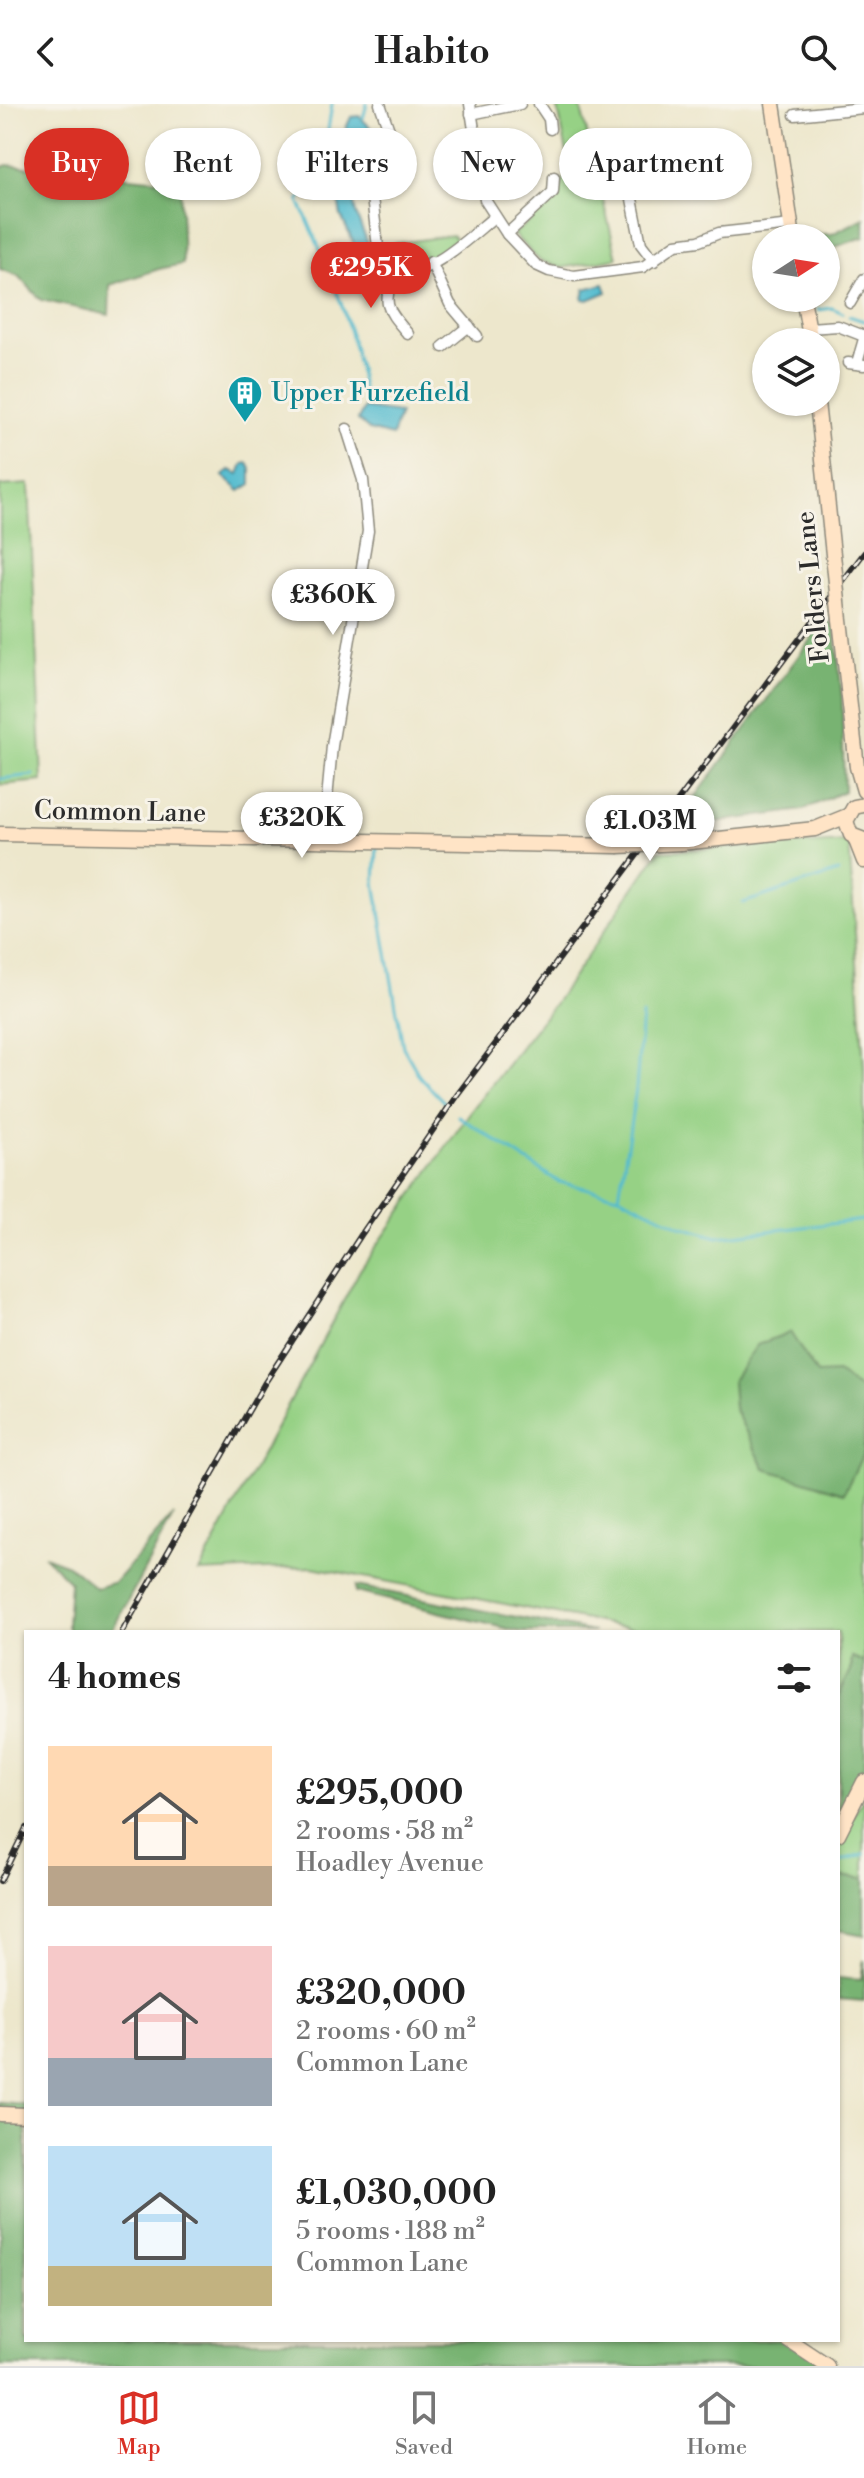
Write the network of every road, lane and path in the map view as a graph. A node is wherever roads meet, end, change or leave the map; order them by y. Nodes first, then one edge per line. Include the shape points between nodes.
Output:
1 (380, 104) edge
2 (520, 104) edge
3 (539, 104) edge
4 (773, 104) edge
5 (864, 108) edge
6 (470, 109) edge
7 (795, 115) dead end
8 (550, 129) dead end
9 (554, 177) dead end
10 (632, 200) edge
11 (494, 217) junction
12 (791, 224) edge
13 (507, 234) junction
14 (752, 234) edge
15 (654, 261) junction
16 (431, 262) junction
17 (394, 275) junction
18 (864, 279) edge
19 (850, 303) dead end
20 (469, 326) junction
21 (832, 328) edge
22 (408, 334) dead end
23 (477, 336) dead end
24 (864, 337) edge
25 (443, 347) dead end
26 (856, 364) edge
27 (818, 416) edge
28 (347, 429) dead end
29 (857, 767) junction
30 (864, 791) edge
31 (854, 810) edge
32 (815, 829) junction
33 (0, 834) edge
34 (857, 838) edge
35 (323, 842) junction
36 (864, 861) edge
37 (864, 1782) edge
38 (840, 1830) edge
39 (0, 2114) edge
40 (24, 2115) edge
41 (791, 2342) edge
42 (827, 2366) edge

1 - 17 street via 390,133 370,181 379,255
2 - 6 street
3 - 8 street
4 - 12 main road
5 - 7 street
6 - 11 street via 485,200
9 - 13 street via 553,192
10 - 15 street via 641,244
11 - 13 street
11 - 16 street
13 - 15 street via 536,265 565,275 643,267
14 - 15 street via 676,244
16 - 17 street via 409,275
16 - 20 street via 450,304
17 - 22 street via 385,295 388,310
18 - 19 street
20 - 23 street
20 - 25 street
21 - 24 street
24 - 26 street
27 - 29 main road, Folders Lane, bridge
28 - 35 street via 363,480 368,531 332,746
29 - 30 main road, Folders Lane
29 - 31 main road, Folders Lane
31 - 32 main road, Common Lane
31 - 34 main road via 846,826
32 - 34 main road, Common Lane
32 - 35 main road, Common Lane, bridge via 618,846
33 - 35 main road, Common Lane
34 - 36 main road
37 - 38 main road
39 - 40 main road
41 - 42 main road

